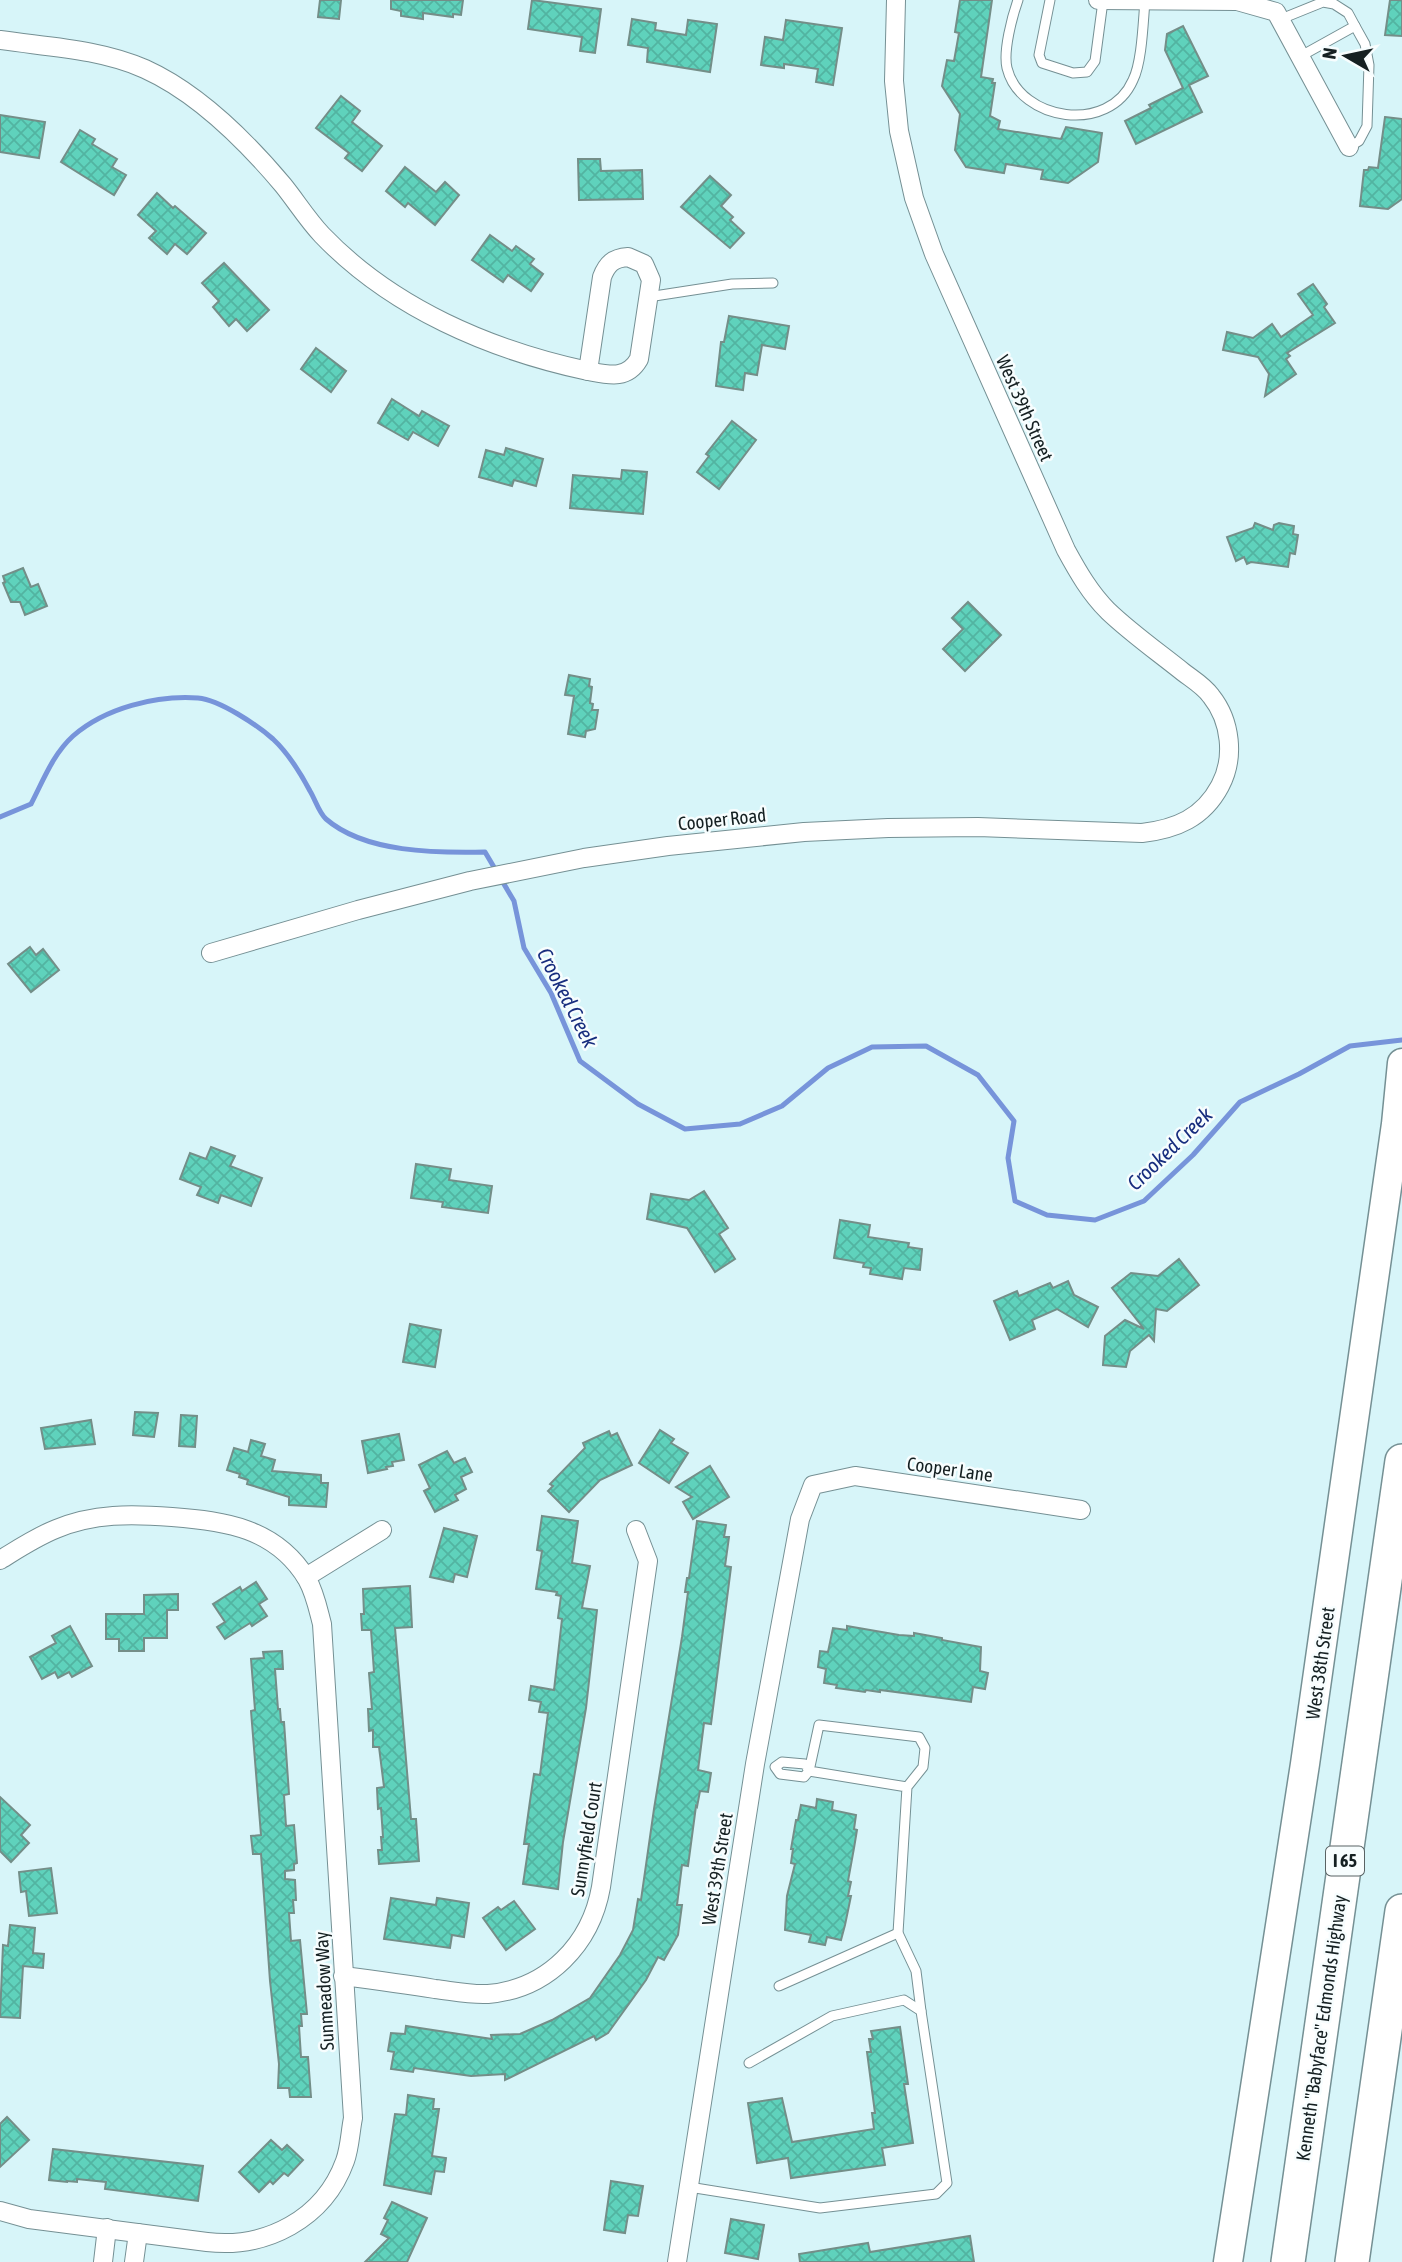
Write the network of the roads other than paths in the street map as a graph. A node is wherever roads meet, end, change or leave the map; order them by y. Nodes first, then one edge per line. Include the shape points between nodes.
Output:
1 (896, 0) edge
2 (1018, 0) edge
3 (1050, 0) edge
4 (1101, 0) edge
5 (1145, 1) edge
6 (1281, 19) junction
7 (1355, 26) junction
8 (0, 40) edge
9 (1301, 56) junction
10 (1349, 147) joint
11 (773, 283) dead end
12 (648, 297) junction
13 (587, 371) junction
14 (1225, 775) joint
15 (211, 953) dead end
16 (1402, 1063) edge
17 (1402, 1461) edge
18 (813, 1485) joint
19 (1081, 1510) dead end
20 (382, 1530) dead end
21 (636, 1530) dead end
22 (0, 1560) edge
23 (306, 1577) junction
24 (755, 1764) junction
25 (809, 1771) junction
26 (907, 1787) junction
27 (1402, 1911) edge
28 (898, 1934) junction
29 (344, 1976) junction
30 (779, 1986) dead end
31 (921, 2011) junction
32 (749, 2063) dead end
33 (689, 2187) junction
34 (0, 2211) edge
35 (107, 2228) junction
36 (138, 2233) junction
37 (103, 2262) edge
38 (134, 2262) edge
39 (677, 2262) edge
40 (1228, 2262) edge
41 (1288, 2262) edge
42 (1352, 2262) edge

1 - 14 street, West 39th Street via 898,123 914,198 934,254 1074,566 1110,613 1211,695 1226,725 1229,758
2 - 5 lane via 1007,69 1030,100 1066,116 1101,112 1125,94 1134,79
3 - 4 lane via 1039,55 1042,63 1073,74 1087,72 1095,61
4 - 5 street
5 - 6 street via 1237,1 1271,9
6 - 7 lane via 1323,2 1348,13
6 - 9 street
7 - 9 lane
7 - 10 lane via 1369,65 1367,126 1359,141
8 - 13 street via 107,56 166,80 234,134 321,234 377,282 479,338
9 - 10 street
11 - 12 lane via 732,284
12 - 13 street via 635,367 617,375
12 - 13 street via 650,275 640,261 626,257 606,266
14 - 15 street, Cooper Road via 1209,804 1190,820 1153,832 978,827 825,831 668,846 470,881
16 - 40 main road, West 38th Street via 1305,1764
17 - 41 highway, Kenneth "Babyface" Edmonds Highway / I 65
18 - 19 street, Cooper Lane via 855,1476
18 - 24 street, West 39th Street via 800,1519
20 - 23 street
21 - 29 street, Sunnyfield Court via 648,1561 601,1887 593,1920 580,1942 551,1972 496,1993 470,1994
22 - 23 street via 74,1523 122,1514 148,1515 217,1521 249,1530 278,1547
23 - 29 street, Sunmeadow Way via 323,1624
24 - 25 lane via 805,1764
24 - 33 street, West 39th Street
25 - 26 lane
25 - 26 lane via 819,1725 919,1737 925,1748 923,1767
26 - 28 lane
27 - 42 highway
28 - 30 lane
28 - 31 lane via 916,1971
29 - 36 street, Sunmeadow Way via 353,2119 346,2158 330,2191 300,2221 252,2241 217,2244
31 - 32 lane via 904,2000 832,2016
31 - 33 lane via 947,2183 936,2194 820,2208
33 - 39 street, West 39th Street
34 - 35 street, Sunmeadow Way via 29,2220
35 - 36 street, Sunmeadow Way
35 - 37 street
36 - 38 street

